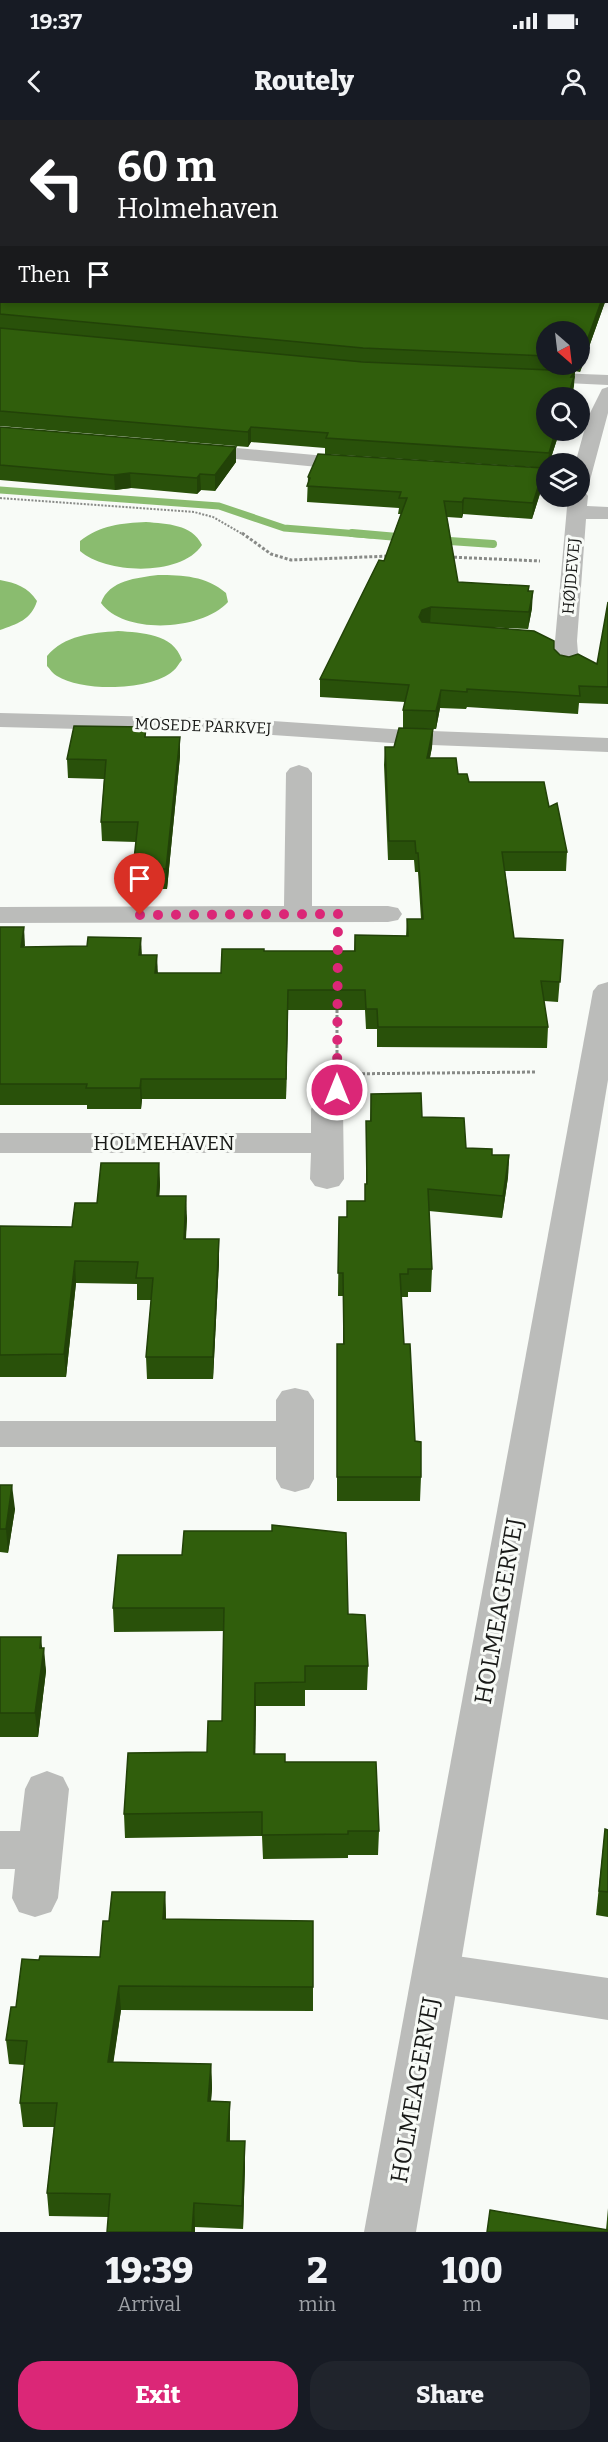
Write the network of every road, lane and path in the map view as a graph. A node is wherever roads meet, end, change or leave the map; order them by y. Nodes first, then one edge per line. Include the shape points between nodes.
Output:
1 (514, 376) edge
2 (608, 380) edge
3 (608, 393) edge
4 (175, 449) edge
5 (586, 453) edge
6 (374, 466) edge
7 (0, 498) edge
8 (577, 507) edge
9 (587, 507) edge
10 (608, 513) edge
11 (395, 556) edge
12 (441, 556) edge
13 (571, 563) junction
14 (567, 665) edge
15 (0, 720) edge
16 (406, 737) junction
17 (608, 745) edge
18 (608, 762) edge
19 (299, 773) dead end
20 (0, 915) edge
21 (298, 915) junction
22 (388, 915) dead end
23 (608, 991) edge
24 (338, 994) edge
25 (535, 1072) dead end
26 (337, 1074) junction
27 (327, 1109) joint
28 (0, 1143) edge
29 (327, 1143) junction
30 (327, 1179) dead end
31 (0, 1434) edge
32 (295, 1479) dead end
33 (48, 1789) dead end
34 (20, 1850) edge
35 (35, 1898) dead end
36 (436, 1973) junction
37 (608, 2000) edge
38 (390, 2232) edge

1 - 2 street
3 - 5 street
4 - 6 street
7 - 11 path via 194,512 213,517 271,554 291,560
8 - 13 street, HØJDEVEJ
9 - 10 street, HØJDEVEJ
12 - 13 path
13 - 14 street, HØJDEVEJ via 554,640
15 - 16 street, MOSEDE PARKVEJ via 242,726
16 - 17 street, MOSEDE PARKVEJ
16 - 18 street, MOSEDE PARKVEJ
19 - 21 street
20 - 21 street
21 - 22 street
23 - 36 street, HOLMEAGERVEJ
24 - 26 path
25 - 26 path
26 - 27 path via 337,1105
27 - 29 street
28 - 29 street, HOLMEHAVEN
29 - 30 street
31 - 32 street via 295,1417
33 - 34 street
34 - 35 street
36 - 37 street
36 - 38 street, HOLMEAGERVEJ

